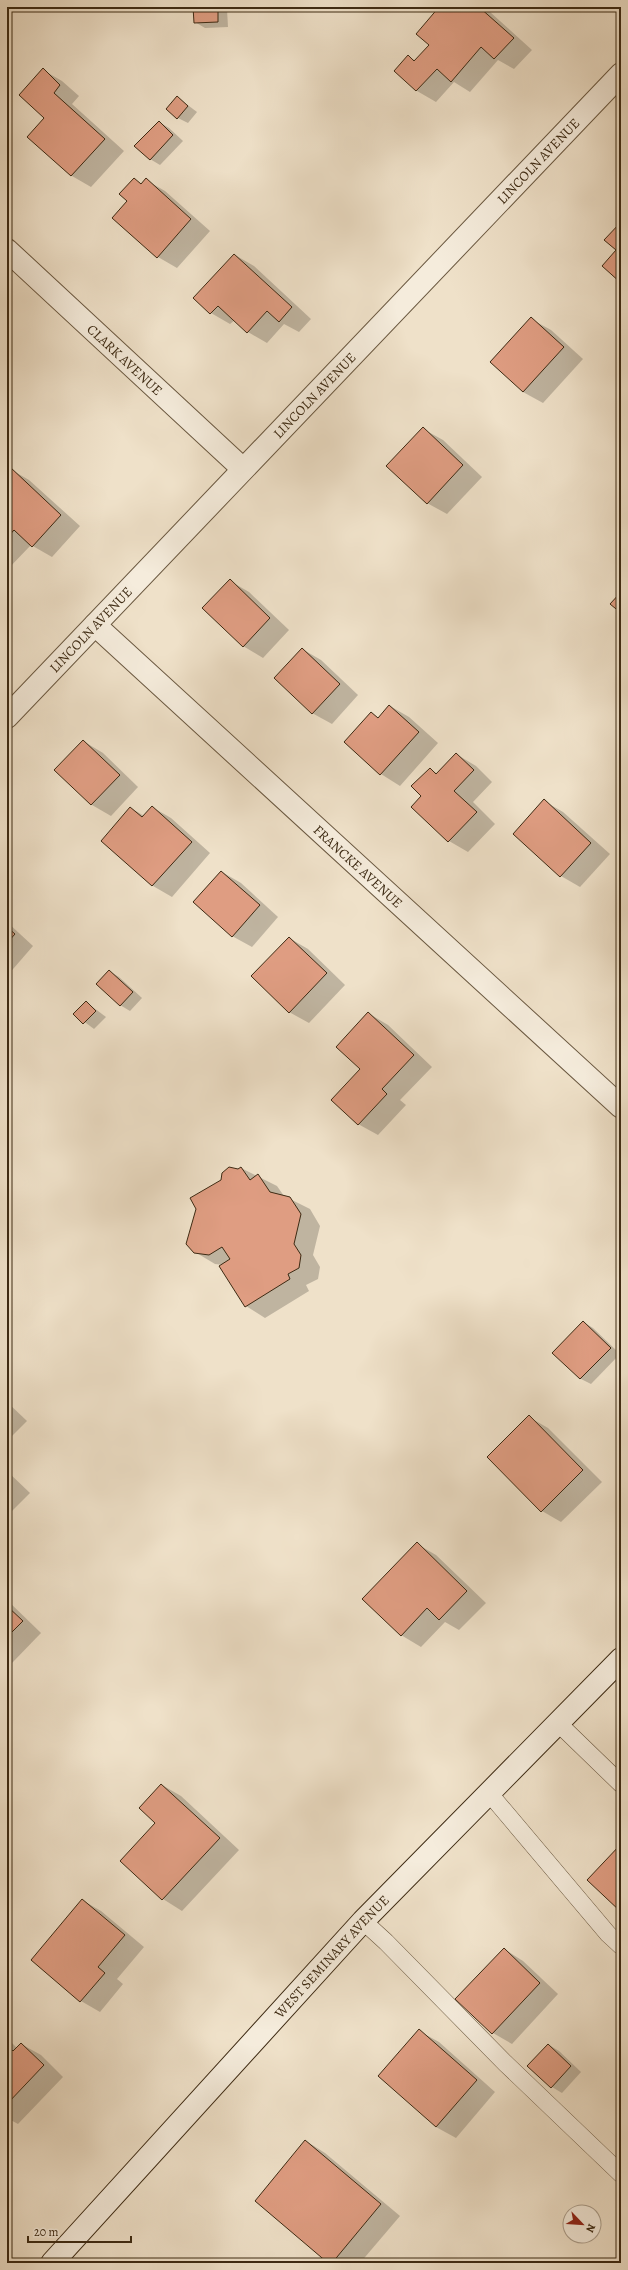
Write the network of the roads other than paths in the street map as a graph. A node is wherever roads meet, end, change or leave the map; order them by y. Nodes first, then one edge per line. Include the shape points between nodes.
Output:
1 (621, 74) edge
2 (7, 250) edge
3 (243, 469) junction
4 (95, 625) junction
5 (7, 717) edge
6 (621, 1107) edge
7 (621, 1659) edge
8 (558, 1723) junction
9 (621, 1784) edge
10 (489, 1793) junction
11 (363, 1921) junction
12 (621, 1946) edge
13 (621, 2174) edge
14 (52, 2263) edge

1 - 3 street, LINCOLN AVENUE
2 - 3 street, CLARK AVENUE
3 - 4 street, LINCOLN AVENUE
4 - 5 street, LINCOLN AVENUE
4 - 6 street, FRANCKE AVENUE
7 - 8 street, WEST SEMINARY AVENUE
8 - 9 lane
8 - 10 street, WEST SEMINARY AVENUE
10 - 11 street, WEST SEMINARY AVENUE
10 - 12 lane
11 - 13 lane
11 - 14 street, WEST SEMINARY AVENUE

